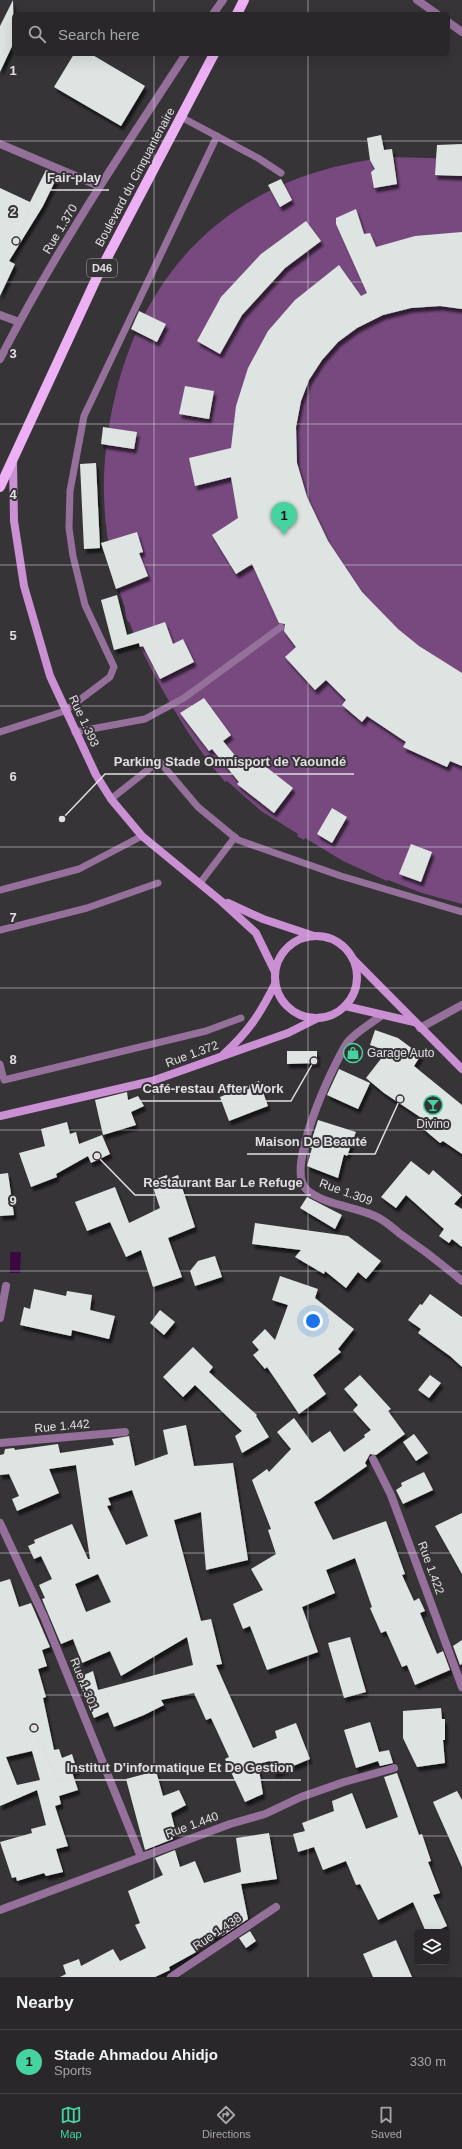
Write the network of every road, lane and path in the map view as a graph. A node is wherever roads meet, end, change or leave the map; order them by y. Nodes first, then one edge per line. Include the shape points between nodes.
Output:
1 (223, 0) edge
2 (244, 0) edge
3 (417, 0) edge
4 (214, 12) edge
5 (238, 12) edge
6 (433, 12) edge
7 (450, 23) edge
8 (462, 32) edge
9 (185, 56) edge
10 (213, 56) edge
11 (181, 117) junction
12 (218, 136) junction
13 (0, 144) edge
14 (280, 173) dead end
15 (99, 186) junction
16 (0, 315) edge
17 (19, 322) junction
18 (0, 359) edge
19 (13, 461) junction
20 (0, 487) edge
21 (281, 627) dead end
22 (65, 711) junction
23 (0, 732) edge
24 (75, 732) junction
25 (111, 799) junction
26 (142, 836) junction
27 (235, 837) junction
28 (158, 883) dead end
29 (200, 883) junction
30 (0, 890) edge
31 (222, 901) junction
32 (462, 912) edge
33 (0, 930) edge
34 (316, 936) junction
35 (352, 958) junction
36 (275, 972) junction
37 (275, 984) junction
38 (462, 1005) edge
39 (345, 1006) junction
40 (382, 1015) junction
41 (240, 1018) dead end
42 (318, 1018) junction
43 (417, 1025) junction
44 (220, 1057) junction
45 (0, 1064) edge
46 (462, 1069) edge
47 (2, 1081) edge
48 (0, 1116) edge
49 (462, 1281) edge
50 (6, 1286) dead end
51 (0, 1318) edge
52 (125, 1432) dead end
53 (0, 1443) edge
54 (373, 1459) dead end
55 (0, 1523) edge
56 (462, 1687) edge
57 (394, 1768) dead end
58 (141, 1857) junction
59 (276, 1906) dead end
60 (0, 1910) edge
61 (171, 1977) edge

1 - 4 street
2 - 5 main road
3 - 6 street
7 - 8 street
9 - 15 street, Rue 1.370
10 - 11 main road, Boulevard du Cinquantenaire / D46
11 - 12 lane
11 - 19 main road, Boulevard du Cinquantenaire / D46 via 98,275
12 - 14 lane
12 - 22 lane via 84,416 70,491 69,528 85,605 114,667 110,677
13 - 15 street
15 - 17 street, Rue 1.370
16 - 17 street
17 - 18 street, Rue 1.370
19 - 20 main road, Boulevard du Cinquantenaire / D46
19 - 22 main road, Rue 1.393 via 14,521 24,586 50,676
21 - 24 lane via 184,698 145,719
22 - 23 lane
22 - 24 main road, Rue 1.393
24 - 25 main road, Rue 1.393
25 - 26 main road, Rue 1.393
25 - 27 lane via 159,761 198,807
26 - 29 main road, Rue 1.393
26 - 30 lane via 79,869
27 - 29 lane
27 - 32 lane via 341,876
28 - 33 lane via 87,908
29 - 31 main road, Rue 1.393
31 - 34 main road via 263,919
31 - 36 main road, Rue 1.393 via 256,933
34 - 35 main road via 333,940 347,950
34 - 36 main road via 289,946 280,958
35 - 39 main road via 356,983
35 - 43 main road
36 - 37 main road
37 - 42 main road via 280,998 290,1010 303,1016
37 - 44 main road via 260,1013 245,1034
38 - 43 street
39 - 40 main road
39 - 42 main road via 332,1015
40 - 43 main road
40 - 49 street, Rue 1.309 via 348,1042 333,1070 307,1133 300,1160 300,1179 306,1190 322,1198 375,1216
41 - 47 lane via 206,1030
42 - 44 main road, Rue 1.372 via 288,1033
43 - 46 main road
44 - 48 main road, Rue 1.372 via 152,1081
45 - 47 lane
50 - 51 street
52 - 53 street, Rue 1.442
54 - 56 street, Rue 1.422 via 391,1495
55 - 58 street, Rue 1.301 via 44,1617
57 - 58 street, Rue 1.440 via 301,1797 265,1814
58 - 60 street, Rue 1.440
59 - 61 street, Rue 1.438

